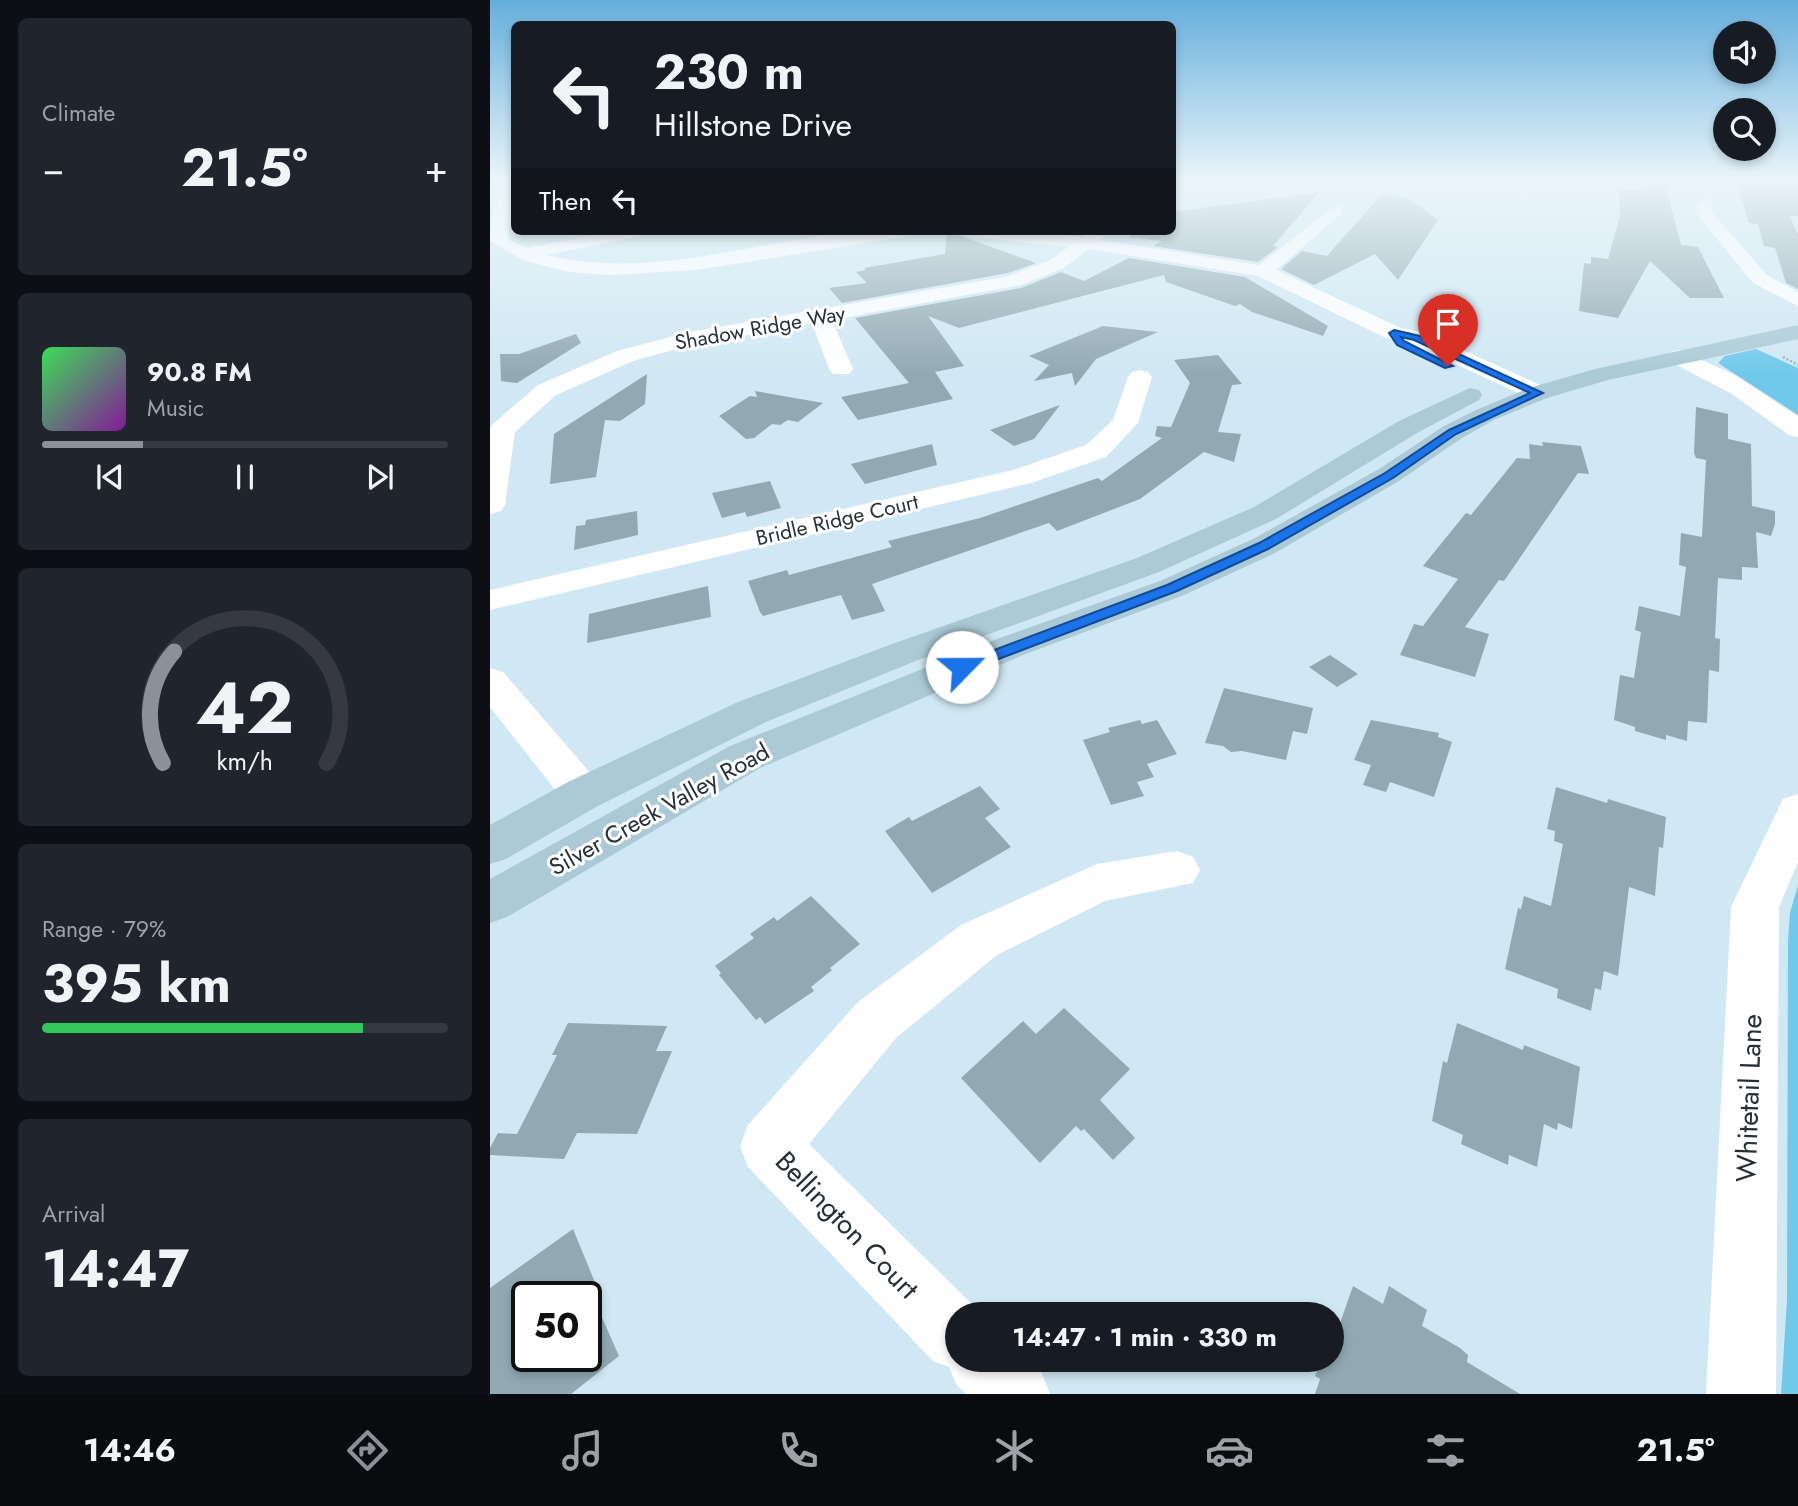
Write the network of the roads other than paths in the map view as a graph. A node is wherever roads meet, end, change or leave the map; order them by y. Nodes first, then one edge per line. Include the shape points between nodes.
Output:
1 (505, 245) edge
2 (570, 245) edge
3 (814, 245) edge
4 (1082, 245) edge
5 (1133, 245) edge
6 (1294, 245) edge
7 (1731, 245) edge
8 (520, 255) junction
9 (1263, 271) junction
10 (1798, 300) edge
11 (1798, 315) edge
12 (820, 317) junction
13 (1798, 332) edge
14 (1679, 357) junction
15 (841, 369) dead end
16 (1140, 377) dead end
17 (1513, 389) junction
18 (1798, 429) edge
19 (490, 505) edge
20 (490, 600) edge
21 (490, 681) edge
22 (583, 794) junction
23 (1798, 811) edge
24 (490, 846) edge
25 (1177, 870) dead end
26 (490, 903) edge
27 (945, 1325) edge
28 (992, 1372) edge
29 (1014, 1394) edge
30 (1741, 1394) edge

1 - 8 street
2 - 8 street
3 - 8 street via 656,268 561,266
4 - 12 street, Shadow Ridge Way via 1057,264 1014,281
5 - 9 street
6 - 9 street
7 - 10 street via 1760,279
9 - 17 street via 1394,333 1400,343
11 - 17 main road, Silver Creek Valley Road via 1581,360
12 - 15 street
12 - 19 street, Shadow Ridge Way via 689,338 625,356 547,390 502,430
13 - 14 main road, Silver Creek Valley Road
14 - 17 main road, Silver Creek Valley Road
14 - 18 street via 1723,377
16 - 20 street, Bridle Ridge Court via 1125,423 1096,450 1021,477
17 - 22 main road, Silver Creek Valley Road via 1409,427 1265,513 1148,565 752,712
17 - 26 main road, Silver Creek Valley Road via 1389,475 1264,546 1172,588 1010,647 745,757
21 - 22 street
22 - 24 main road, Silver Creek Valley Road
23 - 30 street, Whitetail Lane via 1755,907
25 - 27 street, Bellington Court via 1097,883 979,940 877,1020 769,1146
28 - 29 street

